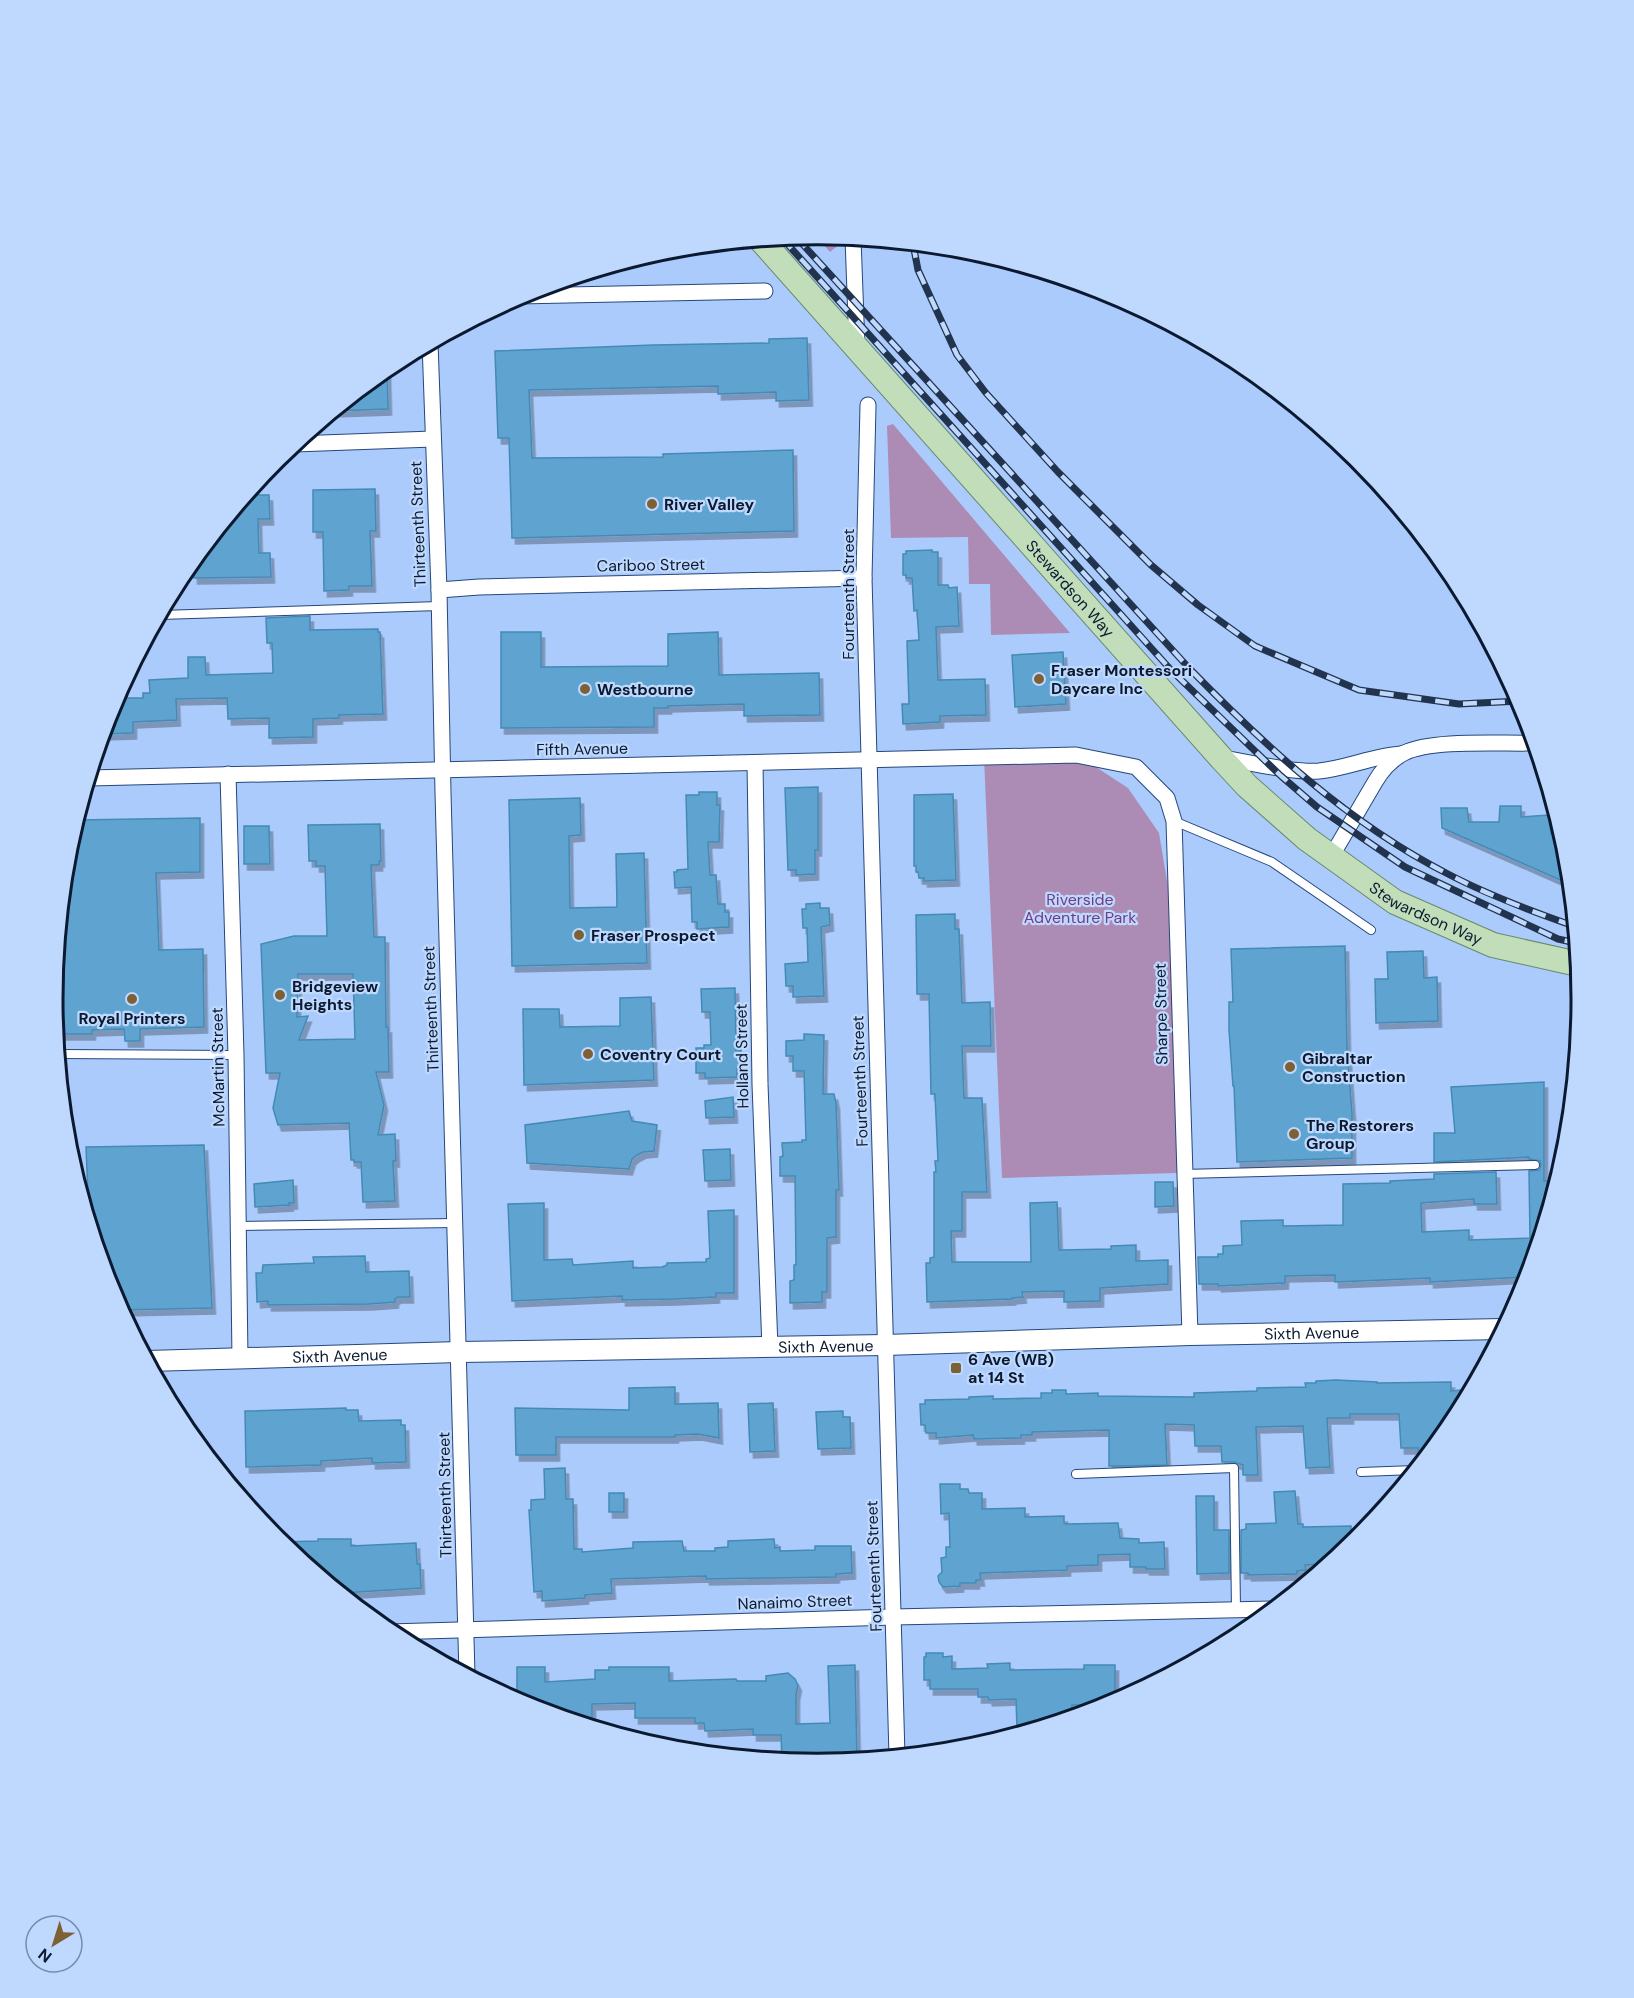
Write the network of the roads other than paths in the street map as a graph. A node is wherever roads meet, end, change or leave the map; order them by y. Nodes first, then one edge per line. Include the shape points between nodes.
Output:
1 (853, 246) edge
2 (766, 247) edge
3 (765, 291) dead end
4 (546, 295) edge
5 (857, 347) junction
6 (430, 352) edge
7 (868, 405) dead end
8 (433, 439) junction
9 (308, 444) edge
10 (864, 578) junction
11 (439, 590) junction
12 (439, 606) junction
13 (169, 615) edge
14 (1526, 743) edge
15 (1401, 754) junction
16 (1076, 755) joint
17 (1221, 758) junction
18 (869, 760) junction
19 (755, 763) junction
20 (442, 770) junction
21 (228, 774) junction
22 (97, 778) edge
23 (1174, 821) junction
24 (1331, 857) junction
25 (1371, 930) dead end
26 (1569, 962) edge
27 (65, 1054) edge
28 (236, 1055) junction
29 (1534, 1165) dead end
30 (1183, 1174) junction
31 (455, 1223) junction
32 (238, 1226) junction
33 (1494, 1329) edge
34 (1190, 1335) junction
35 (885, 1346) junction
36 (770, 1348) junction
37 (459, 1352) junction
38 (240, 1359) junction
39 (156, 1361) edge
40 (1405, 1470) edge
41 (1361, 1472) dead end
42 (1076, 1474) dead end
43 (1260, 1608) edge
44 (1236, 1609) junction
45 (893, 1617) junction
46 (466, 1629) junction
47 (407, 1631) edge
48 (467, 1666) edge
49 (897, 1748) edge

1 - 5 street
2 - 5 main road, Stewardson Way
3 - 4 street
5 - 17 main road, Stewardson Way
6 - 8 street, Thirteenth Street
7 - 10 street, Fourteenth Street
8 - 9 street
8 - 11 street, Thirteenth Street
10 - 11 street, Cariboo Street
10 - 18 street, Fourteenth Street
11 - 12 street, Thirteenth Street
12 - 13 lane
12 - 20 street, Thirteenth Street
14 - 15 street via 1437,745
15 - 17 street via 1310,771
15 - 24 street via 1378,776
16 - 18 street, Fifth Avenue
16 - 23 street, Sharpe Street via 1136,767 1167,798
17 - 24 main road, Stewardson Way via 1247,786
18 - 19 street, Fifth Avenue
18 - 35 street, Fourteenth Street
19 - 20 street, Fifth Avenue
19 - 36 street, Holland Street via 760,1084
20 - 21 street, Fifth Avenue
20 - 31 street, Thirteenth Street
21 - 22 street, Fifth Avenue
21 - 28 street, McMartin Street
23 - 25 lane via 1272,862
23 - 30 street, Sharpe Street
24 - 26 main road, Stewardson Way via 1395,902 1493,945
27 - 28 lane
28 - 32 street, McMartin Street
29 - 30 lane
30 - 34 street, Sharpe Street
31 - 32 lane
31 - 37 street, Thirteenth Street
32 - 38 street, McMartin Street
33 - 34 street, Sixth Avenue
34 - 35 street, Sixth Avenue
35 - 36 street, Sixth Avenue
35 - 45 street, Fourteenth Street
36 - 37 street, Sixth Avenue
37 - 38 street, Sixth Avenue
37 - 46 street, Thirteenth Street
38 - 39 street, Sixth Avenue
40 - 41 lane
42 - 44 lane via 1234,1468
43 - 44 street, Nanaimo Street
44 - 45 street, Nanaimo Street
45 - 46 street, Nanaimo Street
45 - 49 street, Fourteenth Street
46 - 47 street, Nanaimo Street
46 - 48 street, Thirteenth Street

